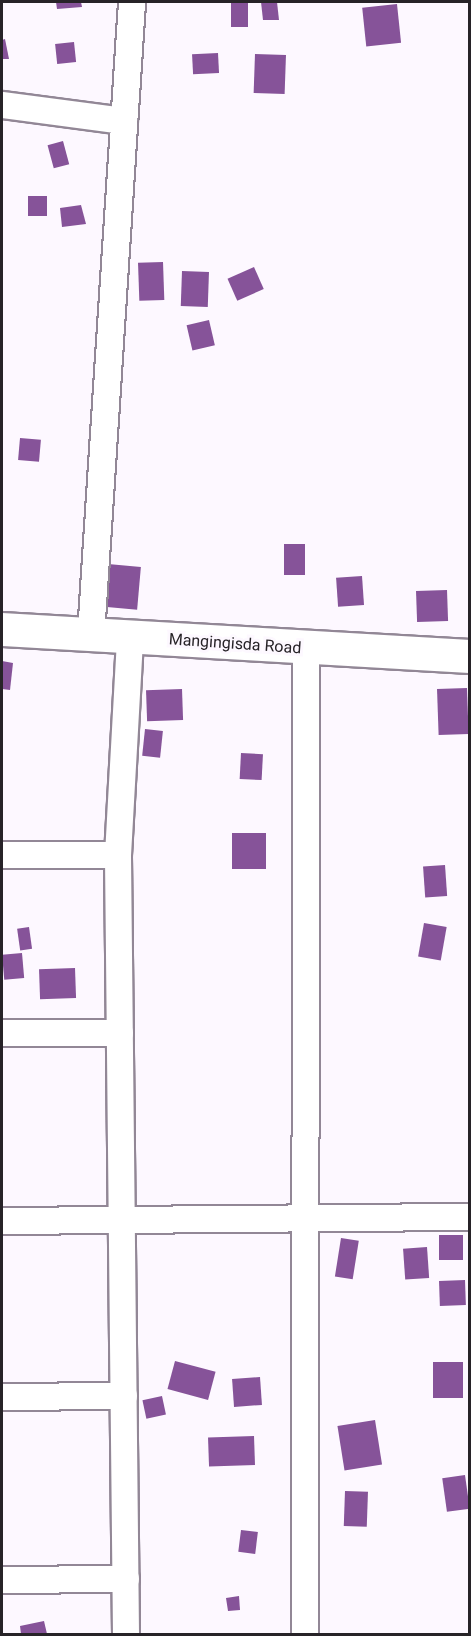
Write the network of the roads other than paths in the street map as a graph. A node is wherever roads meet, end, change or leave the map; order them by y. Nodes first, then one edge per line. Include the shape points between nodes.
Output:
1 (132, 2) edge
2 (2, 105) edge
3 (124, 121) junction
4 (2, 629) edge
5 (91, 635) junction
6 (130, 637) junction
7 (306, 648) junction
8 (470, 656) edge
9 (2, 855) edge
10 (118, 855) junction
11 (2, 1033) edge
12 (120, 1033) junction
13 (470, 1217) edge
14 (2, 1221) edge
15 (305, 1221) junction
16 (122, 1222) junction
17 (2, 1396) edge
18 (124, 1396) junction
19 (126, 1579) junction
20 (2, 1580) edge
21 (126, 1635) edge
22 (305, 1635) edge

1 - 3 street
2 - 3 street
3 - 5 street
4 - 5 street, Mangingisda Road
5 - 6 street, Mangingisda Road
6 - 7 street, Mangingisda Road
6 - 10 street
7 - 8 street, Mangingisda Road
7 - 15 street
9 - 10 street
10 - 12 street
11 - 12 street
12 - 16 street
13 - 15 street
14 - 16 street
15 - 16 street
15 - 22 street
16 - 18 street
17 - 18 street
18 - 19 street
19 - 20 street
19 - 21 street

